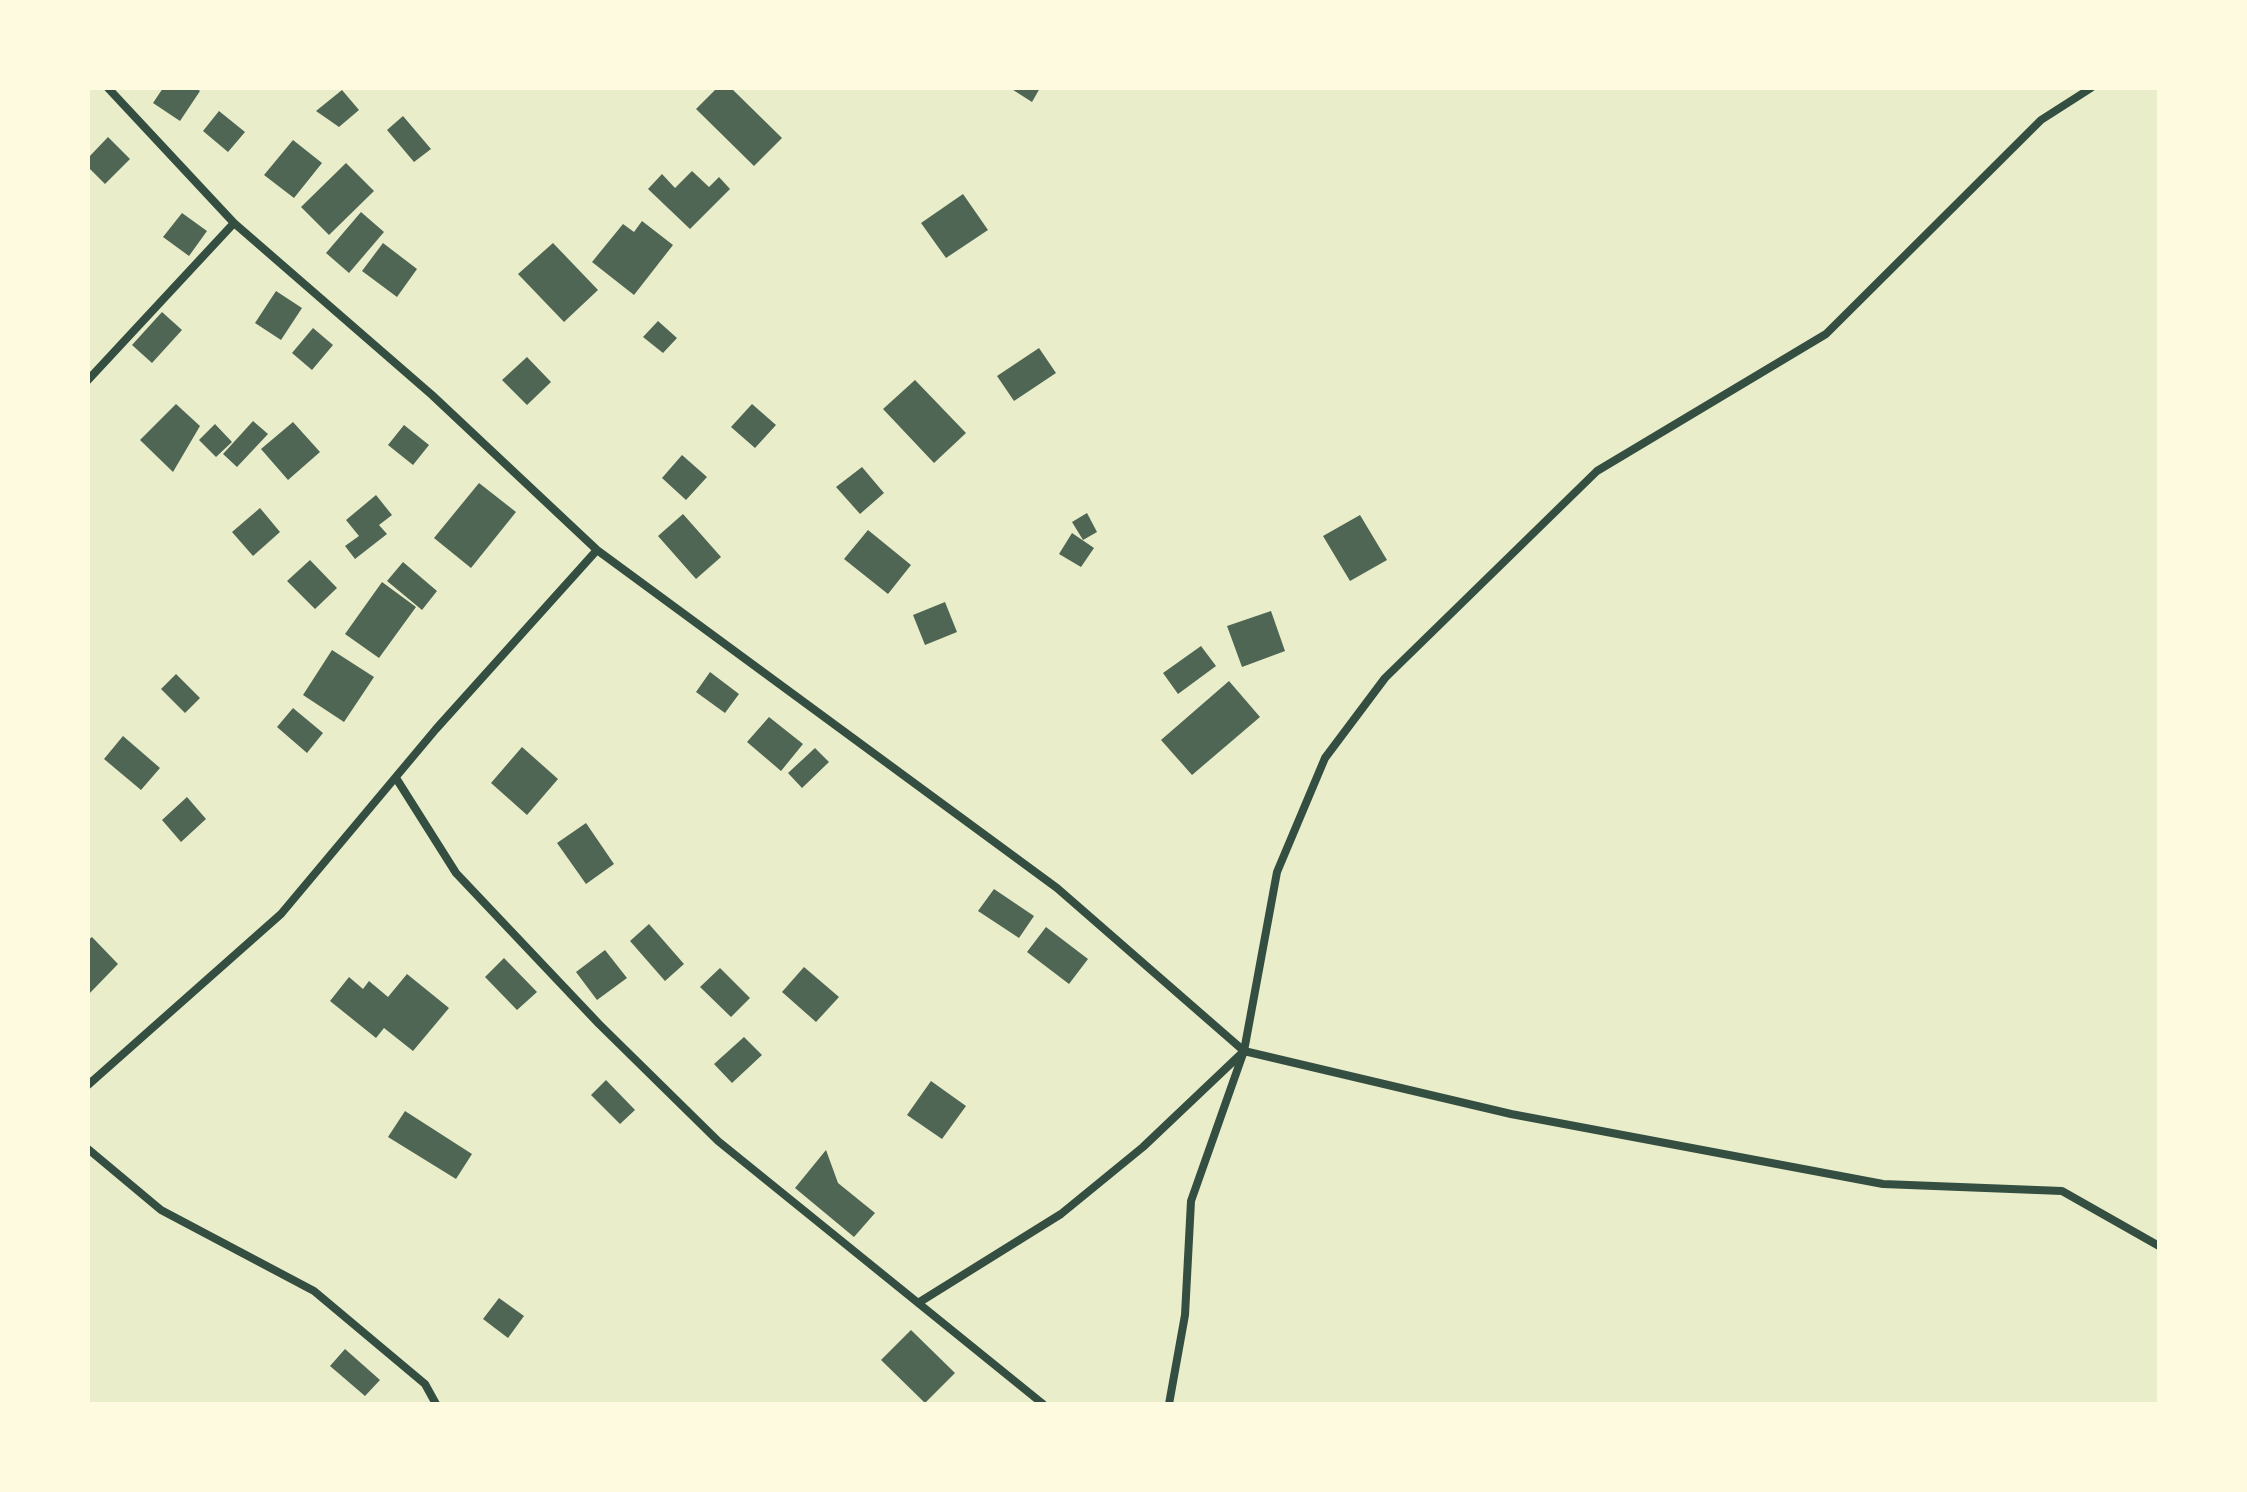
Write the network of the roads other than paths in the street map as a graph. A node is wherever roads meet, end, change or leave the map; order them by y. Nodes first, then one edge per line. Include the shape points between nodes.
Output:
1 (108, 88) edge
2 (2091, 88) edge
3 (234, 223) junction
4 (88, 380) edge
5 (597, 550) junction
6 (396, 778) junction
7 (1244, 1051) junction
8 (88, 1085) edge
9 (88, 1149) edge
10 (2159, 1246) edge
11 (918, 1303) junction
12 (436, 1404) edge
13 (1043, 1404) edge
14 (1169, 1404) edge

1 - 3 street
2 - 7 street via 2041,120 1826,334 1597,471 1385,678 1325,758 1277,872
3 - 4 street
3 - 5 street via 432,395
5 - 6 street
5 - 7 street via 1057,888
6 - 8 street via 281,914
6 - 11 street via 456,873 599,1024 718,1141
7 - 10 street via 1511,1114 1883,1184 2062,1191
7 - 11 street via 1143,1147 1061,1214
7 - 14 street via 1191,1201 1185,1315
9 - 12 street via 161,1210 314,1291 425,1384
11 - 13 street

